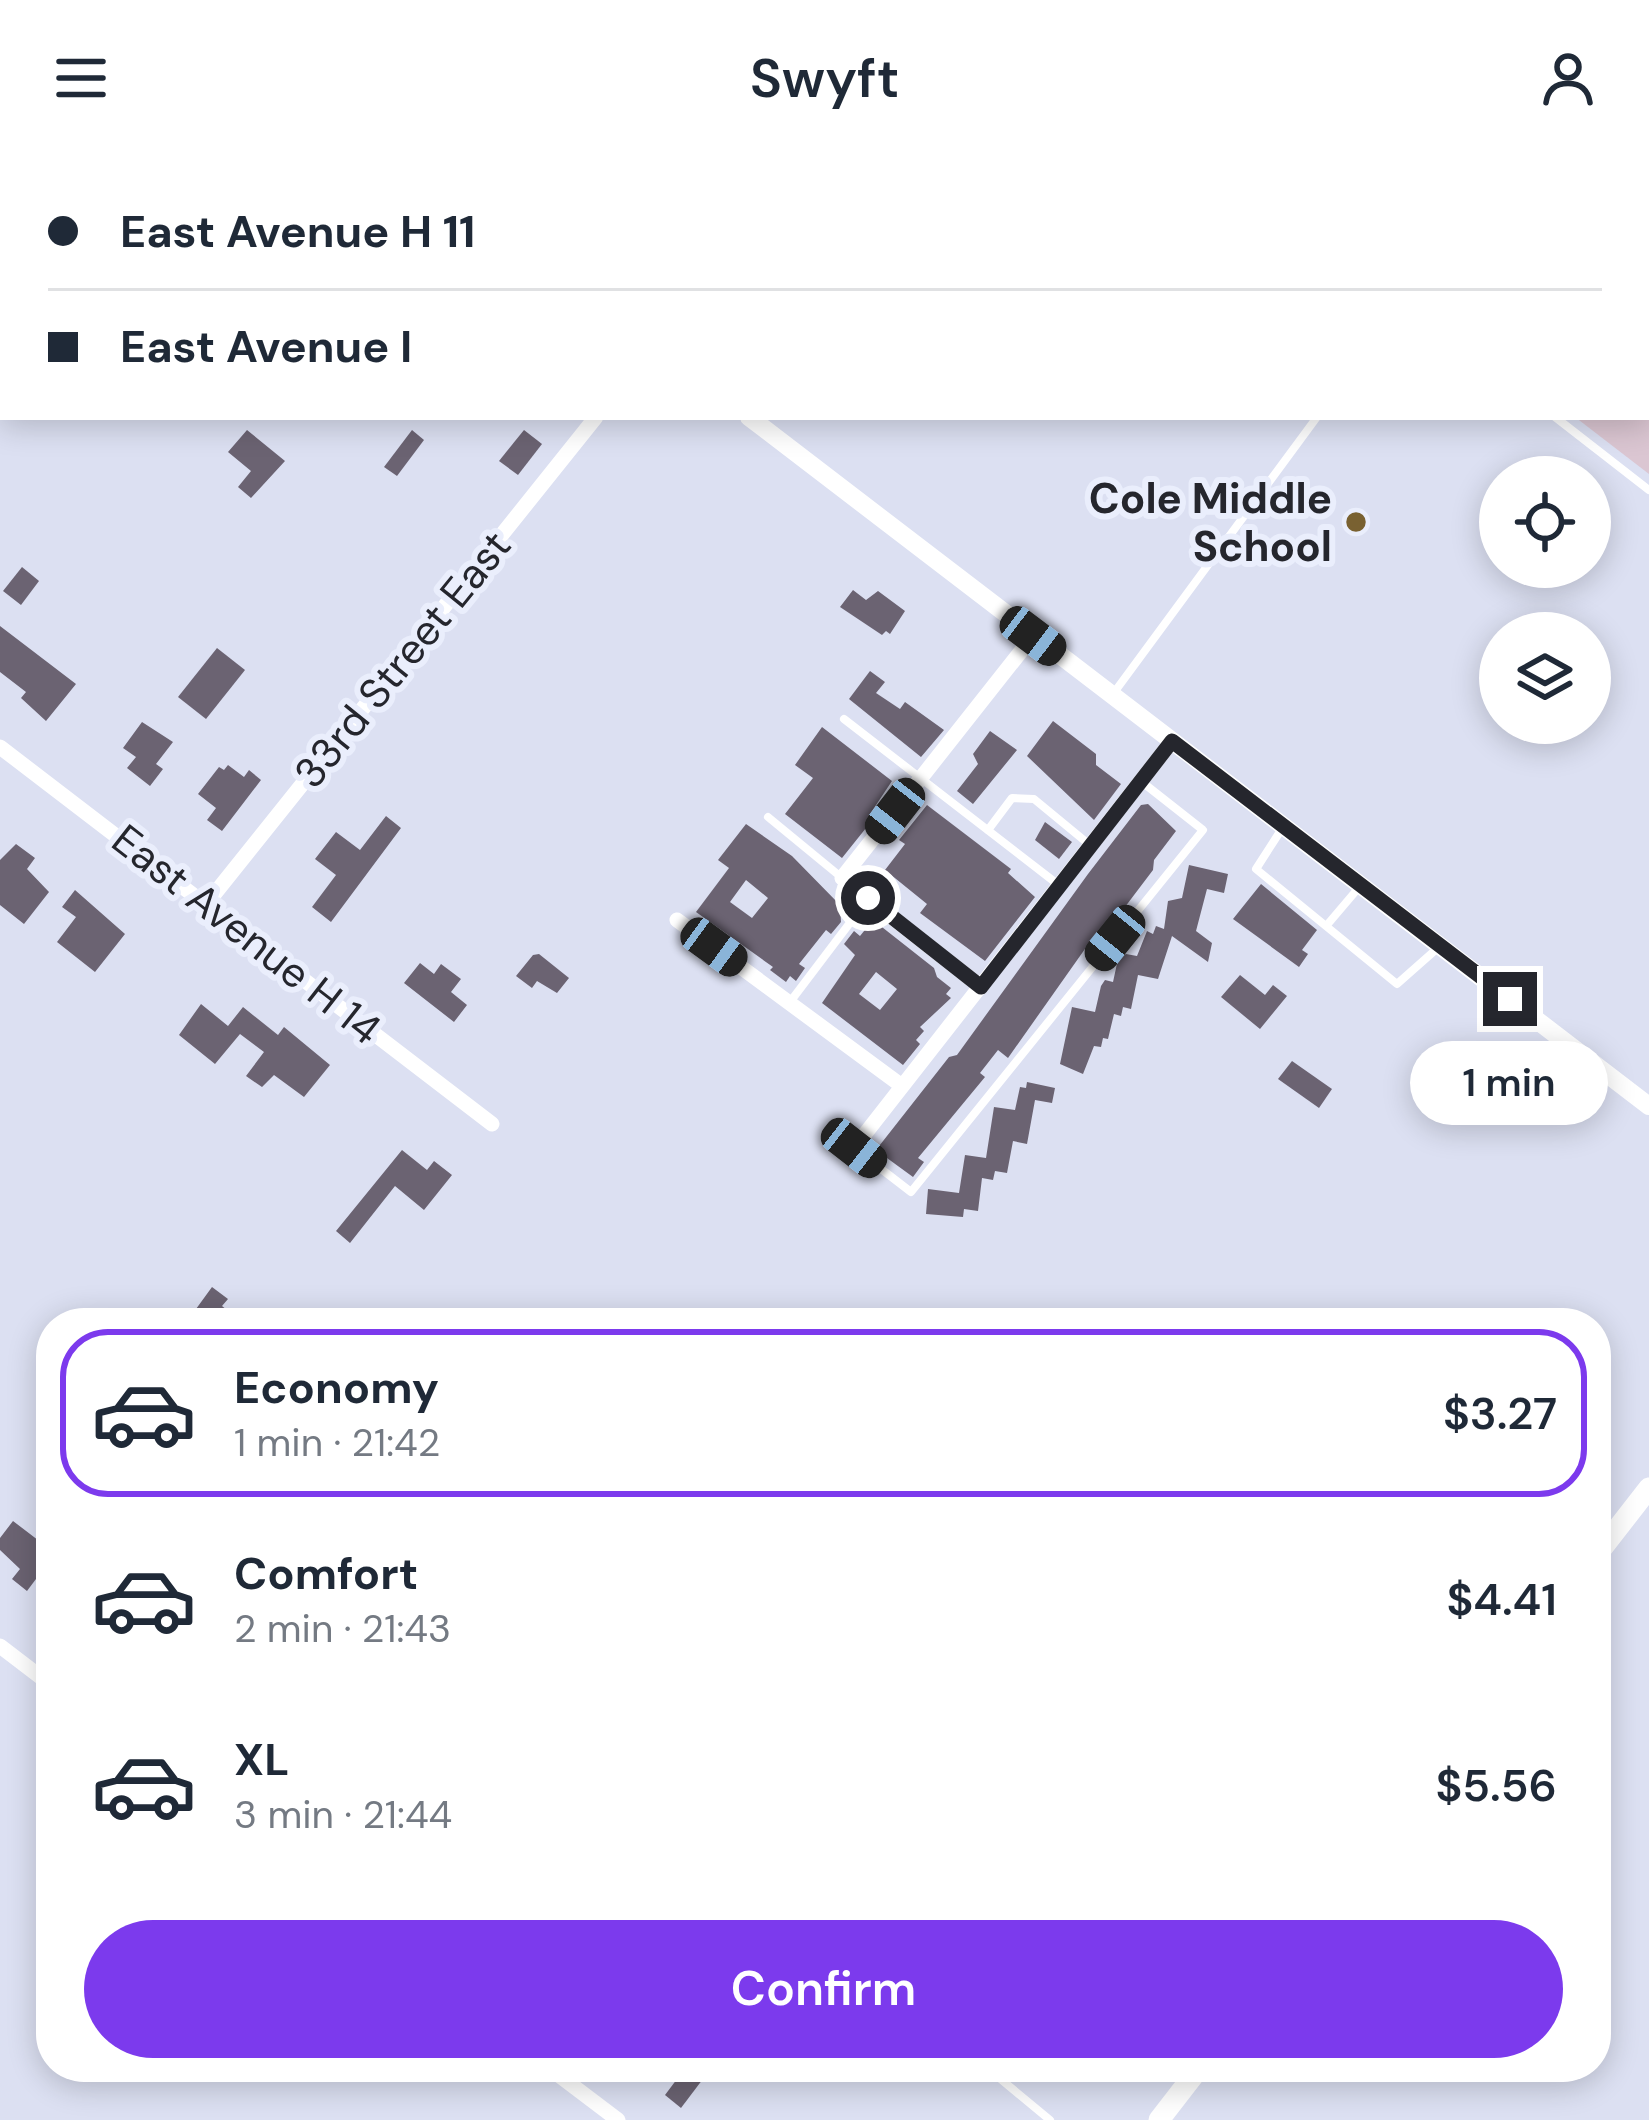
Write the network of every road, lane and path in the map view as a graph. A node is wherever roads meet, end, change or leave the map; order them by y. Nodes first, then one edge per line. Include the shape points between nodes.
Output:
1 (594, 420) edge
2 (752, 420) edge
3 (1315, 420) edge
4 (1560, 420) edge
5 (1649, 490) edge
6 (1033, 636) junction
7 (1112, 695) junction
8 (844, 719) dead end
9 (1172, 741) junction
10 (0, 747) edge
11 (922, 777) junction
12 (1141, 781) junction
13 (768, 817) dead end
14 (1284, 826) junction
15 (988, 830) junction
16 (1091, 846) junction
17 (842, 878) junction
18 (1361, 885) junction
19 (1060, 886) junction
20 (868, 898) junction
21 (208, 902) junction
22 (677, 920) dead end
23 (1327, 925) junction
24 (1441, 945) junction
25 (981, 987) junction
26 (789, 1003) junction
27 (902, 1086) junction
28 (1649, 1106) edge
29 (492, 1124) dead end
30 (854, 1148) joint
31 (1649, 1488) edge
32 (1611, 1537) edge
33 (0, 1646) edge
34 (36, 1674) edge
35 (568, 2082) edge
36 (1004, 2082) edge
37 (1188, 2082) edge
38 (618, 2120) edge
39 (1050, 2120) edge
40 (1159, 2120) edge

1 - 21 street, 33rd Street East
2 - 6 street
3 - 7 lane
4 - 5 lane
6 - 7 street
6 - 11 street
7 - 9 street
8 - 11 lane
9 - 12 street
9 - 14 street
10 - 21 street, East Avenue H 14
11 - 15 lane
11 - 17 street
12 - 16 street
12 - 30 lane via 1203,830 911,1192
13 - 17 lane
14 - 18 street
14 - 23 lane via 1256,869
15 - 16 lane via 1012,799 1034,799
15 - 19 lane
16 - 19 street
17 - 20 street
18 - 23 lane
18 - 24 street
19 - 25 street
20 - 25 street
20 - 26 lane
21 - 29 street, East Avenue H 14
22 - 26 street
23 - 24 lane via 1397,984
24 - 28 street
25 - 27 street
26 - 27 street
27 - 30 street
31 - 32 main road
33 - 34 street
35 - 38 street
36 - 39 lane
37 - 40 main road

